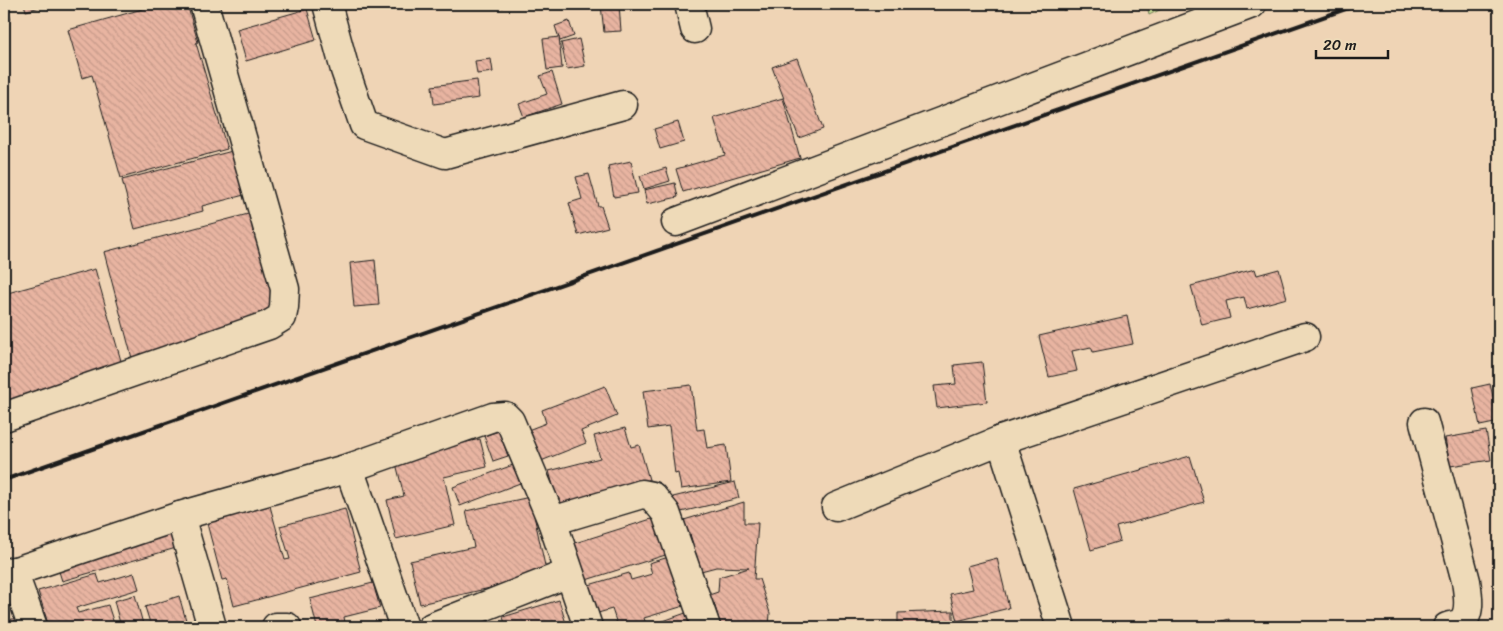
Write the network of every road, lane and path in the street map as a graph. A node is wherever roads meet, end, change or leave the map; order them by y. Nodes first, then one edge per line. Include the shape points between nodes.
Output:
1 (204, 4) edge
2 (327, 4) edge
3 (1252, 4) edge
4 (622, 105) dead end
5 (676, 222) dead end
6 (1305, 337) dead end
7 (4, 417) edge
8 (1424, 422) dead end
9 (1001, 440) junction
10 (349, 468) junction
11 (836, 507) dead end
12 (180, 516) junction
13 (552, 521) junction
14 (8, 573) edge
15 (569, 573) junction
16 (399, 626) edge
17 (33, 627) edge
18 (212, 627) edge
19 (276, 627) edge
20 (287, 627) edge
21 (432, 627) edge
22 (588, 627) edge
23 (706, 627) edge
24 (1061, 627) edge
25 (1447, 627) edge

1 - 7 street via 285,289 282,317 270,325
2 - 4 street via 364,125 445,154
3 - 5 street
6 - 9 street
8 - 25 street via 1467,591 1466,617 1460,623
9 - 11 street
9 - 24 street
10 - 12 street
10 - 13 street via 493,417 505,416 510,421
10 - 16 street
12 - 14 street
12 - 18 street
13 - 15 street
13 - 23 street via 642,494 652,496 666,513
14 - 17 street
15 - 21 street
15 - 22 street
19 - 20 street

